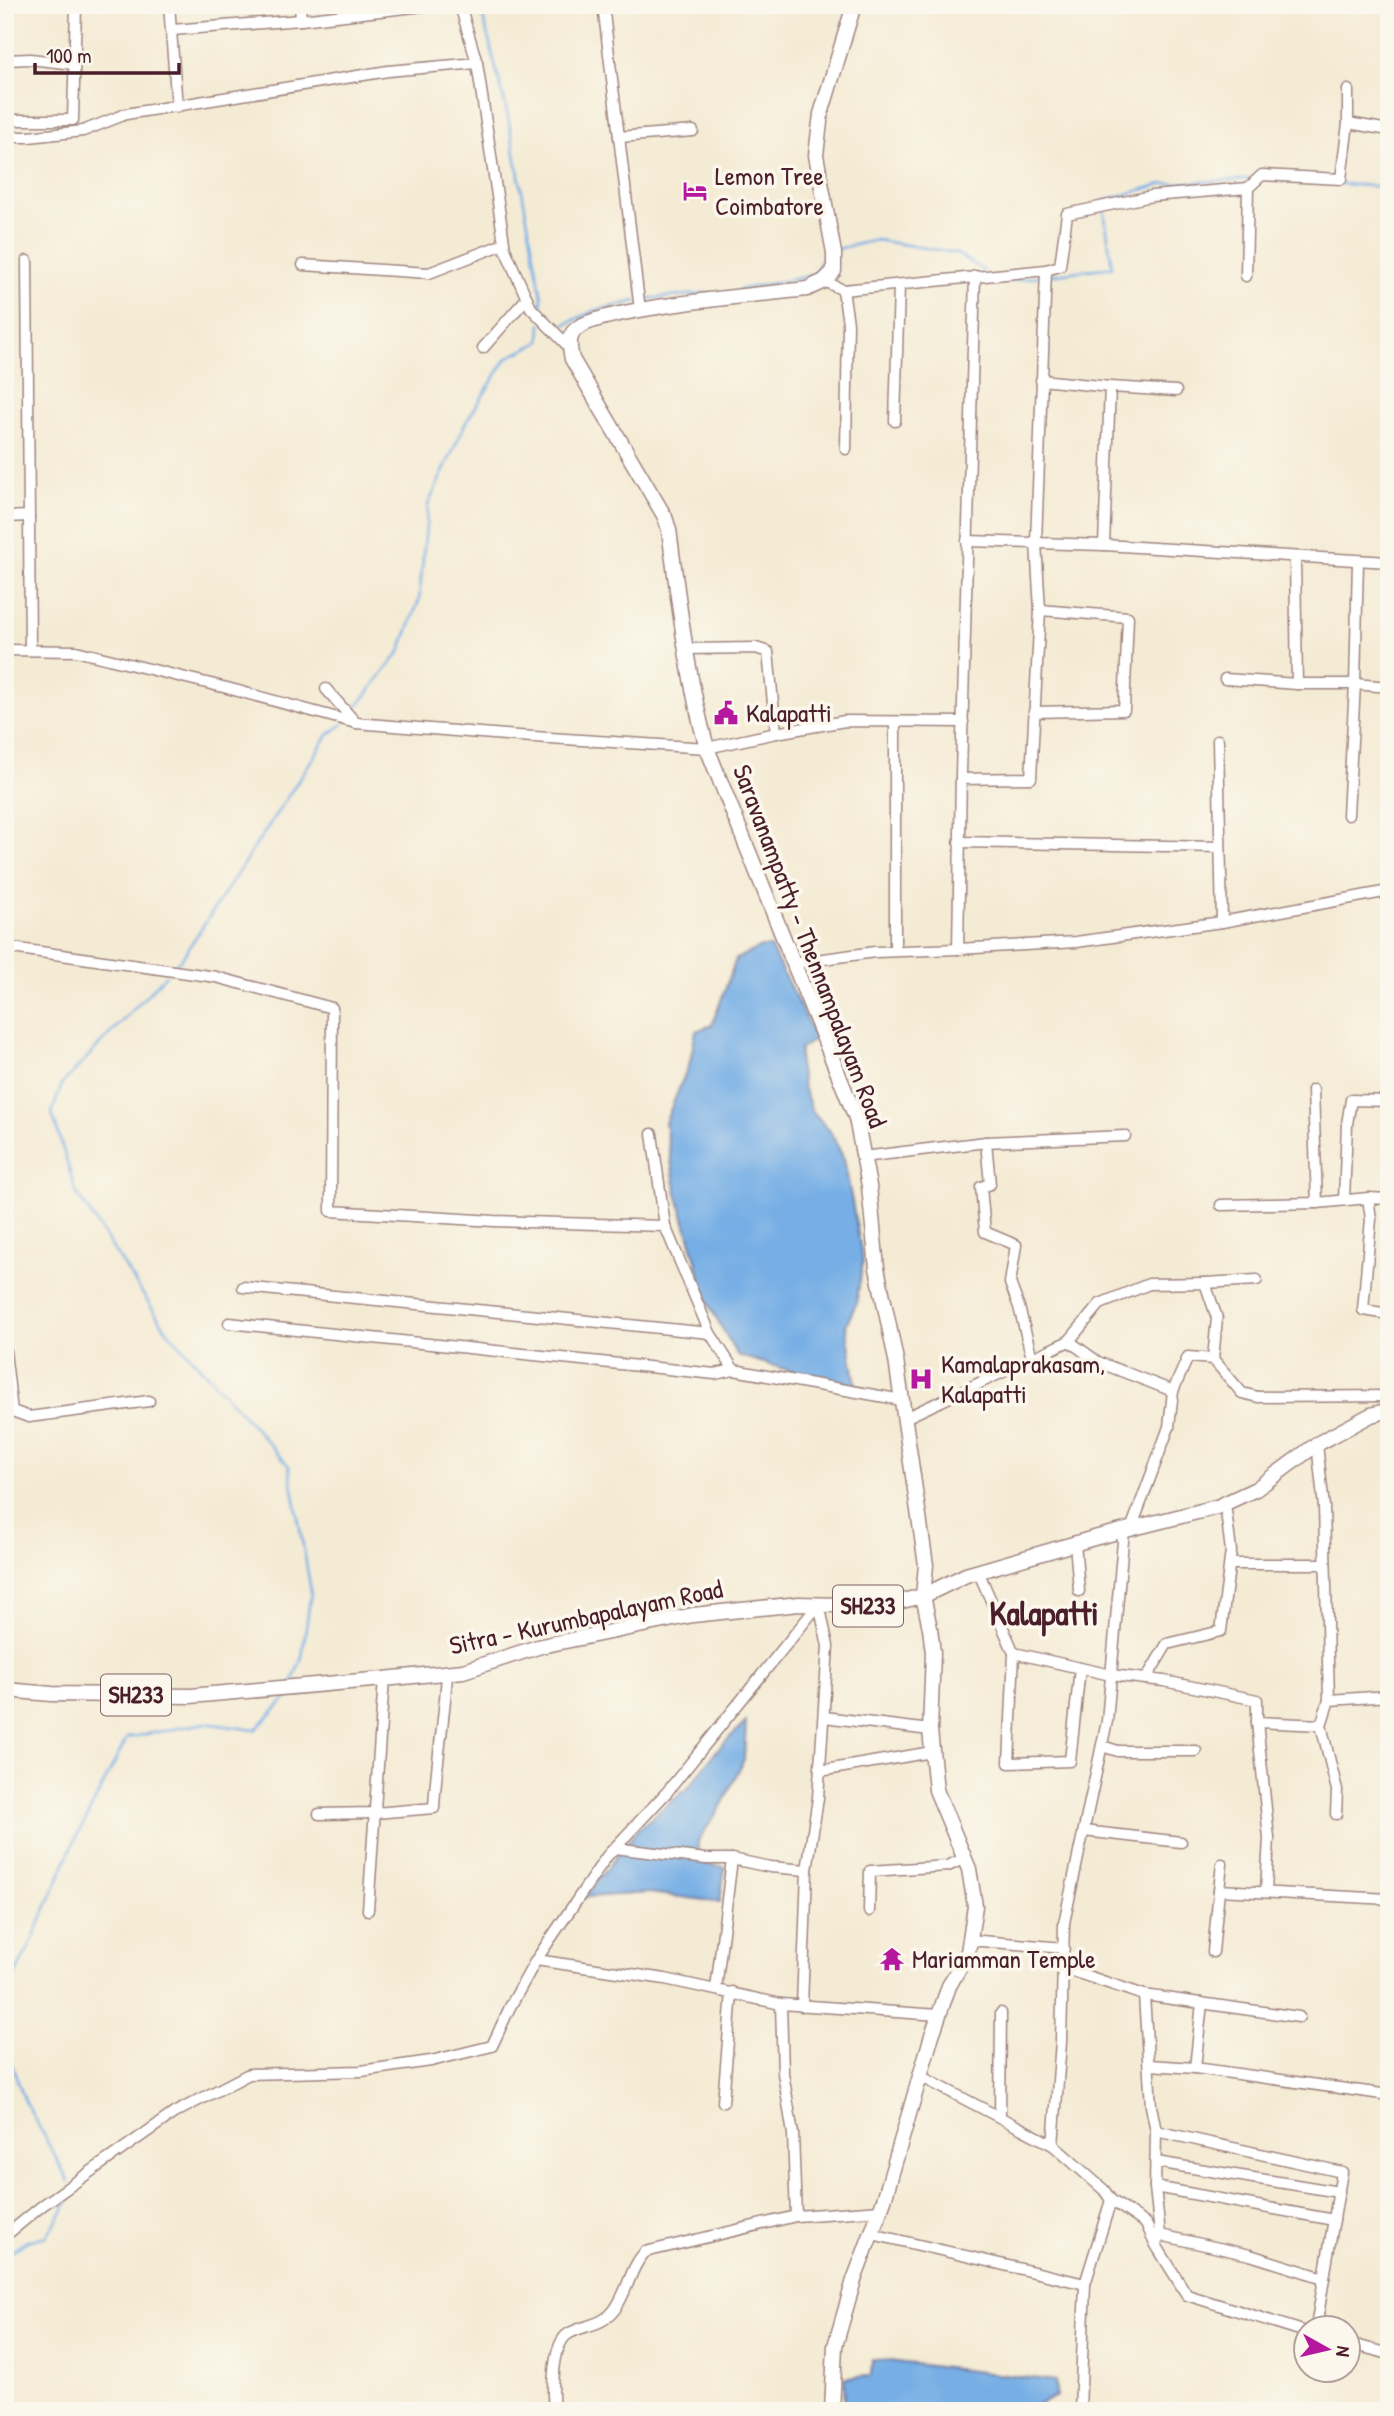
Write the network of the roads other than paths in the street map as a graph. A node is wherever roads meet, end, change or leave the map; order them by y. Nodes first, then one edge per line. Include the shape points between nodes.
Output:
1 (76, 5) edge
2 (169, 5) edge
3 (300, 5) edge
4 (432, 5) edge
5 (460, 5) edge
6 (603, 5) edge
7 (854, 5) edge
8 (301, 20) junction
9 (172, 30) junction
10 (5, 60) edge
11 (477, 63) junction
12 (74, 64) junction
13 (1348, 90) dead end
14 (177, 107) junction
15 (5, 120) edge
16 (1348, 123) junction
17 (1389, 130) edge
18 (693, 131) dead end
19 (5, 136) edge
20 (619, 137) junction
21 (1254, 182) junction
22 (504, 244) junction
23 (27, 261) dead end
24 (303, 265) dead end
25 (1046, 273) junction
26 (983, 275) junction
27 (1246, 275) dead end
28 (824, 281) junction
29 (899, 286) junction
30 (843, 290) junction
31 (529, 303) junction
32 (639, 304) junction
33 (565, 342) junction
34 (483, 348) dead end
35 (1041, 380) junction
36 (1110, 387) junction
37 (1176, 391) dead end
38 (895, 421) dead end
39 (846, 449) dead end
40 (29, 516) junction
41 (5, 517) edge
42 (967, 541) junction
43 (1036, 543) junction
44 (1104, 545) junction
45 (1295, 558) junction
46 (1358, 561) junction
47 (1389, 562) edge
48 (1040, 610) junction
49 (685, 649) junction
50 (5, 650) edge
51 (30, 650) junction
52 (1225, 679) dead end
53 (1297, 684) junction
54 (1355, 684) junction
55 (1389, 687) edge
56 (326, 689) dead end
57 (1034, 712) junction
58 (355, 722) junction
59 (895, 722) junction
60 (962, 722) junction
61 (776, 733) junction
62 (1218, 740) dead end
63 (707, 748) junction
64 (961, 779) junction
65 (1348, 814) dead end
66 (960, 842) junction
67 (1219, 847) junction
68 (1389, 891) edge
69 (1222, 922) junction
70 (5, 947) edge
71 (958, 949) junction
72 (895, 951) junction
73 (794, 963) junction
74 (1314, 1090) dead end
75 (1389, 1101) edge
76 (652, 1134) dead end
77 (1125, 1136) dead end
78 (986, 1142) junction
79 (863, 1157) junction
80 (1368, 1198) junction
81 (1389, 1199) edge
82 (1344, 1200) junction
83 (1317, 1203) junction
84 (1221, 1205) dead end
85 (665, 1226) junction
86 (1257, 1280) dead end
87 (1205, 1283) junction
88 (243, 1287) dead end
89 (1389, 1314) edge
90 (229, 1323) dead end
91 (710, 1333) junction
92 (1069, 1341) junction
93 (5, 1351) edge
94 (1032, 1358) junction
95 (1213, 1359) junction
96 (734, 1370) junction
97 (1173, 1391) junction
98 (1389, 1395) edge
99 (902, 1400) junction
100 (149, 1401) dead end
101 (1389, 1410) edge
102 (9, 1411) edge
103 (905, 1418) junction
104 (1317, 1444) junction
105 (1225, 1503) junction
106 (1127, 1530) junction
107 (1075, 1543) junction
108 (1230, 1564) junction
109 (1324, 1564) junction
110 (978, 1571) junction
111 (1079, 1591) dead end
112 (923, 1596) junction
113 (819, 1604) junction
114 (1014, 1653) junction
115 (1080, 1668) junction
116 (447, 1672) junction
117 (1111, 1675) junction
118 (384, 1679) junction
119 (1146, 1679) junction
120 (5, 1690) edge
121 (1389, 1696) edge
122 (1329, 1700) junction
123 (824, 1717) junction
124 (1257, 1723) junction
125 (1321, 1725) junction
126 (930, 1730) junction
127 (1102, 1746) junction
128 (1196, 1751) dead end
129 (932, 1752) junction
130 (820, 1771) junction
131 (374, 1813) junction
132 (319, 1814) dead end
133 (1336, 1814) dead end
134 (1084, 1831) junction
135 (1181, 1842) dead end
136 (614, 1849) junction
137 (965, 1858) junction
138 (732, 1859) junction
139 (1222, 1864) dead end
140 (807, 1870) junction
141 (1219, 1890) junction
142 (1266, 1891) junction
143 (1389, 1899) edge
144 (368, 1910) dead end
145 (869, 1911) dead end
146 (969, 1940) junction
147 (1063, 1948) junction
148 (1213, 1952) dead end
149 (536, 1961) junction
150 (1063, 1968) junction
151 (716, 1989) junction
152 (732, 1992) junction
153 (1144, 1995) junction
154 (1202, 2003) junction
155 (781, 2004) junction
156 (802, 2006) junction
157 (1001, 2013) dead end
158 (939, 2015) junction
159 (1299, 2017) dead end
160 (1149, 2065) junction
161 (1195, 2068) junction
162 (920, 2076) junction
163 (1389, 2095) edge
164 (723, 2102) dead end
165 (1000, 2117) junction
166 (1156, 2131) junction
167 (1053, 2145) junction
168 (1156, 2162) junction
169 (1155, 2187) junction
170 (1339, 2192) junction
171 (1111, 2200) junction
172 (881, 2210) junction
173 (796, 2216) junction
174 (1334, 2220) junction
175 (872, 2234) junction
176 (5, 2236) edge
177 (1158, 2240) junction
178 (1324, 2278) junction
179 (1085, 2284) junction
180 (1318, 2314) edge
181 (1292, 2327) edge
182 (1362, 2347) edge
183 (1389, 2354) edge
184 (554, 2411) edge
185 (832, 2411) edge
186 (1080, 2411) edge

1 - 12 street
2 - 9 street
3 - 8 street
4 - 8 street
5 - 11 street
6 - 20 street
7 - 28 main road via 821,114 816,155 833,249 834,271
8 - 9 street
9 - 14 street
10 - 12 street
11 - 14 street via 388,71
11 - 22 street
12 - 15 street via 73,120
13 - 16 street
14 - 19 street via 126,114 83,131
16 - 17 street
16 - 21 street via 1341,179
18 - 20 street
20 - 32 street
21 - 25 street via 1067,214 1060,266
21 - 27 street
22 - 24 street via 429,274
22 - 31 street
23 - 40 street
25 - 26 street
25 - 35 street
26 - 29 street
26 - 42 street
28 - 30 street
28 - 32 main road via 807,289
29 - 30 street
29 - 38 street
30 - 39 street via 849,352
31 - 33 street
31 - 34 street
32 - 33 main road via 576,328
33 - 49 main road, Saravanampatty - Thennampalayam Road via 665,517
35 - 36 street
35 - 43 street
36 - 37 street
36 - 44 street
40 - 41 street
40 - 51 street
42 - 43 street
42 - 60 street
43 - 44 street
43 - 48 street
44 - 45 street
45 - 46 street
45 - 53 street
46 - 47 street
46 - 54 street
48 - 57 street
48 - 57 street via 1128,617 1124,710
49 - 61 street via 756,648 768,652
49 - 63 main road, Saravanampatty - Thennampalayam Road
50 - 51 street
51 - 58 street via 76,651
52 - 53 street
53 - 54 street
54 - 55 street
54 - 65 street
56 - 58 street
57 - 64 street via 1031,778
58 - 63 street
59 - 60 street
59 - 61 street via 845,720
59 - 72 street
60 - 64 street
61 - 63 street
62 - 67 street
63 - 73 main road, Saravanampatty - Thennampalayam Road
64 - 66 street
66 - 67 street
66 - 71 street
67 - 69 street
68 - 69 street
69 - 71 street via 1076,942
70 - 85 street via 216,977 332,1008 331,1211
71 - 72 street
72 - 73 street
73 - 79 main road, Saravanampatty - Thennampalayam Road via 856,1118
74 - 83 street
75 - 82 street via 1351,1100
76 - 85 street
77 - 78 street
78 - 79 street
78 - 94 street via 990,1184 981,1187 985,1232 1016,1245 1010,1283
79 - 99 main road, Saravanampatty - Thennampalayam Road via 877,1268
80 - 81 street
80 - 82 street
80 - 89 street via 1371,1219 1363,1310
82 - 83 street
83 - 84 street
85 - 91 street
86 - 87 street
87 - 92 street via 1149,1284 1100,1304
87 - 95 street via 1217,1318
88 - 91 street
90 - 96 street via 715,1374
91 - 96 street
92 - 94 street
92 - 97 street via 1098,1362
93 - 102 street
94 - 103 street
95 - 97 street via 1188,1357
95 - 98 street via 1242,1393
96 - 99 street
97 - 106 street via 1169,1427
99 - 103 main road, Saravanampatty - Thennampalayam Road
100 - 102 street via 29,1417
101 - 104 main road, Sitra - Kurumbapalayam Road / SH233
103 - 112 main road, Saravanampatty - Thennampalayam Road via 926,1565
104 - 105 main road, Sitra - Kurumbapalayam Road / SH233 via 1256,1489
104 - 109 street
105 - 106 main road, Sitra - Kurumbapalayam Road / SH233
105 - 108 street
106 - 107 main road, Sitra - Kurumbapalayam Road / SH233
106 - 117 street
107 - 110 main road, Sitra - Kurumbapalayam Road / SH233
107 - 111 street
108 - 109 street
108 - 119 street via 1221,1631 1167,1644
109 - 122 street
110 - 112 main road, Sitra - Kurumbapalayam Road / SH233
110 - 114 street
112 - 113 main road, Sitra - Kurumbapalayam Road / SH233 via 881,1606
112 - 126 main road, Saravanampatty - Thennampalayam Road via 933,1653
113 - 116 main road, Sitra - Kurumbapalayam Road / SH233 via 693,1615 541,1646
113 - 123 street via 828,1646
113 - 136 street via 667,1793
114 - 115 street
114 - 115 street via 1009,1763 1070,1761
115 - 117 street
116 - 118 main road, Sitra - Kurumbapalayam Road / SH233
116 - 131 street via 434,1808
117 - 119 street
117 - 127 street
118 - 120 main road, Sitra - Kurumbapalayam Road / SH233 via 190,1696
118 - 131 street
119 - 124 street via 1257,1700
121 - 122 street
122 - 125 street
123 - 126 street
123 - 130 street
124 - 125 street
124 - 142 street via 1269,1838
125 - 133 street via 1337,1790
126 - 129 main road, Saravanampatty - Thennampalayam Road
127 - 128 street via 1118,1751
127 - 134 street
129 - 130 street
129 - 137 main road, Saravanampatty - Thennampalayam Road via 936,1790
130 - 140 street
131 - 132 street
131 - 144 street
134 - 135 street
134 - 147 street
136 - 138 street
136 - 149 street
137 - 145 street via 948,1866 870,1871
137 - 146 main road, Saravanampatty - Thennampalayam Road via 975,1906
138 - 140 street
138 - 151 street
139 - 141 street
140 - 156 street
141 - 142 street
141 - 148 street
142 - 143 street
146 - 147 street
146 - 158 main road, Saravanampatty - Thennampalayam Road via 968,1952
147 - 150 street
149 - 151 street
149 - 176 street via 492,2046 361,2071 249,2074 174,2113
150 - 153 street
150 - 167 street
151 - 152 street
152 - 155 street
152 - 164 street
153 - 154 street
153 - 160 street
154 - 159 street
154 - 161 street
155 - 156 street
155 - 173 street
156 - 158 street
157 - 165 street
158 - 162 main road, Saravanampatty - Thennampalayam Road
160 - 161 street
160 - 166 street
161 - 163 street
162 - 165 street
162 - 172 main road, Saravanampatty - Thennampalayam Road
165 - 167 street
166 - 168 street
166 - 170 street via 1342,2172
167 - 171 street
168 - 169 street
168 - 170 street
169 - 174 street
169 - 177 street
170 - 174 street
171 - 177 street via 1146,2224
171 - 179 street
172 - 173 street
172 - 175 main road, Saravanampatty - Thennampalayam Road
173 - 184 street via 645,2252 614,2309 596,2325 567,2334 558,2348
174 - 178 street
175 - 179 street
175 - 185 main road, Saravanampatty - Thennampalayam Road via 835,2346
177 - 178 street via 1250,2255
177 - 181 street via 1188,2295
178 - 180 street
179 - 186 street
182 - 183 street

